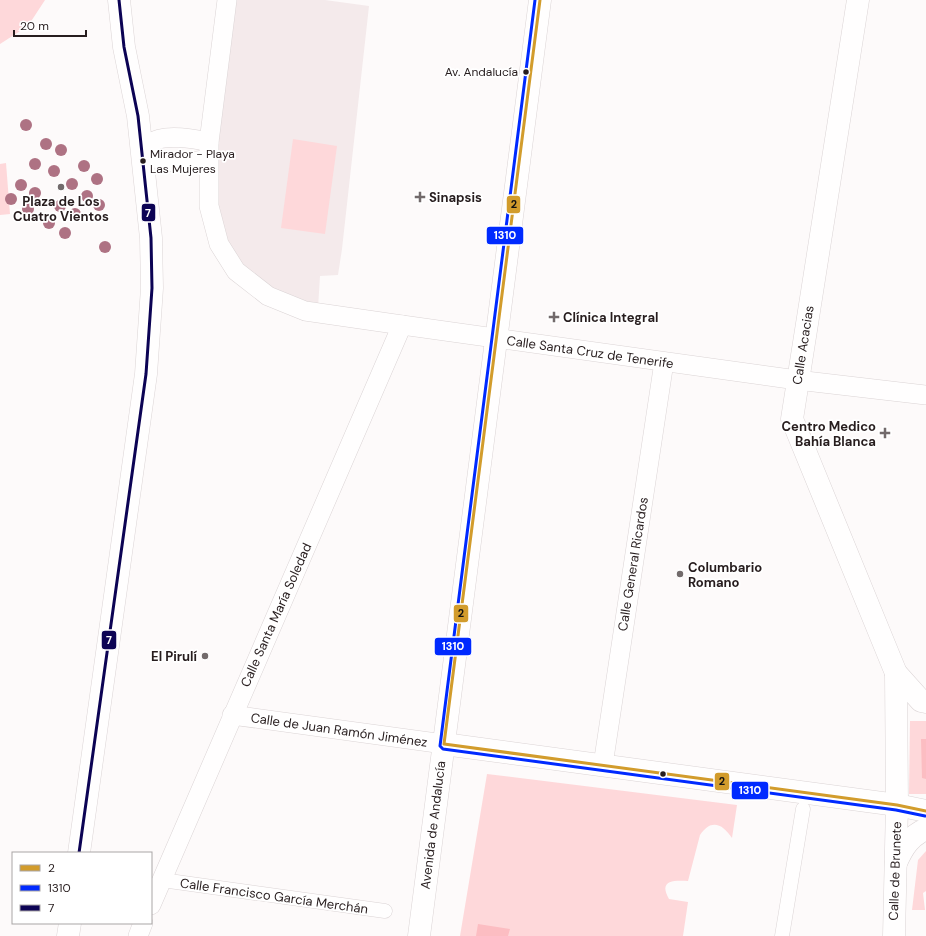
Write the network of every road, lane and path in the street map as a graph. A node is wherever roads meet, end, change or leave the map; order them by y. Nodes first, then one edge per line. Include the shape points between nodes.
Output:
1 (119, 0) edge
2 (227, 0) edge
3 (540, 0) edge
4 (858, 0) edge
5 (209, 150) junction
6 (143, 153) junction
7 (402, 325) junction
8 (496, 339) junction
9 (664, 362) junction
10 (797, 380) junction
11 (926, 395) edge
12 (896, 673) junction
13 (924, 702) edge
14 (232, 715) junction
15 (444, 744) junction
16 (603, 765) junction
17 (897, 805) junction
18 (803, 809) dead end
19 (926, 811) edge
20 (926, 829) edge
21 (79, 852) edge
22 (896, 864) junction
23 (162, 880) junction
24 (152, 903) edge
25 (385, 911) dead end
26 (70, 924) edge
27 (143, 924) edge
28 (68, 936) edge
29 (138, 936) edge
30 (419, 936) edge
31 (782, 936) edge
32 (894, 936) edge

1 - 6 street via 124,47
2 - 5 street, Calle Santa Cruz de Tenerife
3 - 8 street, Avenida de Andalucía
4 - 10 street, Calle Acacias
5 - 6 street via 183,163 158,160
5 - 7 street, Calle Santa Cruz de Tenerife via 209,206 218,244 236,271 268,296 304,311
6 - 21 street via 151,238 152,288 146,374
7 - 8 street, Calle Santa Cruz de Tenerife
7 - 14 street, Calle Santa María Soledad
8 - 9 street, Calle Santa Cruz de Tenerife
8 - 15 street, Avenida de Andalucía
9 - 10 street, Calle Santa Cruz de Tenerife
9 - 16 street, Calle General Ricardos
10 - 11 street, Calle Santa Cruz de Tenerife
10 - 12 street, Calle Acacias via 792,419
12 - 13 street
12 - 17 street, Calle de Brunete
14 - 15 street, Calle de Juan Ramón Jiménez
14 - 23 street, Calle Santa María Soledad
15 - 16 street, Calle de Juan Ramón Jiménez
15 - 30 street, Avenida de Andalucía
16 - 17 street, Calle de Juan Ramón Jiménez
17 - 19 street, Calle de Juan Ramón Jiménez
17 - 22 street, Calle de Brunete
18 - 31 street
20 - 22 street via 906,843
22 - 32 street, Calle de Brunete
23 - 24 street, Calle Santa María Soledad
23 - 25 street, Calle Francisco García Merchán
26 - 28 street
27 - 29 street

